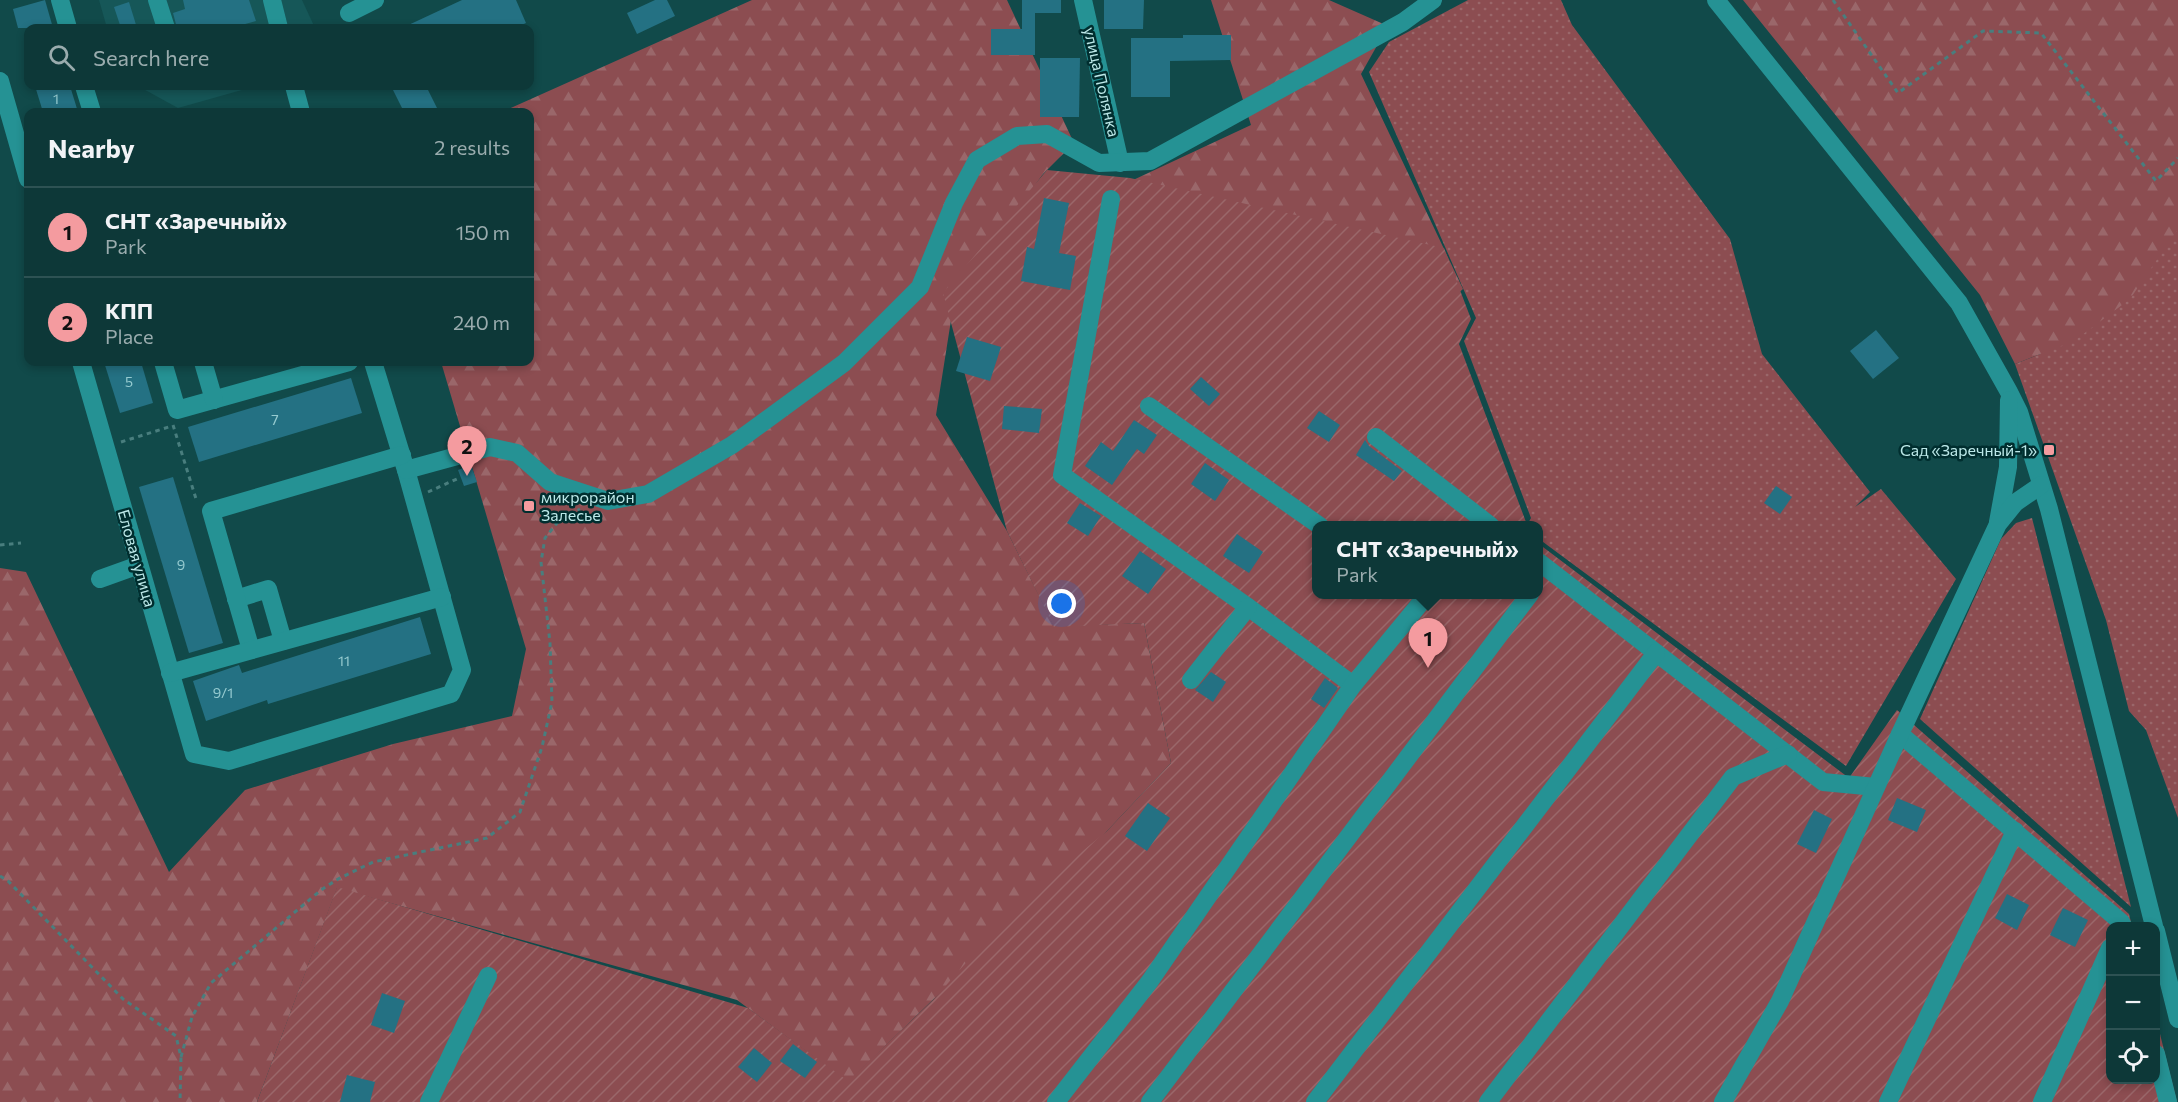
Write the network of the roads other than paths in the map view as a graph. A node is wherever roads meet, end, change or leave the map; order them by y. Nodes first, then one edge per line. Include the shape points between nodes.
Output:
1 (60, 0) edge
2 (157, 0) edge
3 (272, 0) edge
4 (375, 0) edge
5 (1083, 0) edge
6 (1433, 0) edge
7 (1716, 0) edge
8 (349, 13) dead end
9 (67, 24) edge
10 (164, 24) edge
11 (278, 24) edge
12 (0, 81) edge
13 (85, 90) edge
14 (295, 90) edge
15 (91, 108) edge
16 (300, 108) edge
17 (5, 111) edge
18 (1120, 163) junction
19 (24, 167) edge
20 (1111, 199) dead end
21 (82, 366) edge
22 (167, 366) edge
23 (204, 366) edge
24 (335, 366) edge
25 (374, 366) edge
26 (2009, 392) junction
27 (214, 400) junction
28 (1149, 406) dead end
29 (1376, 437) dead end
30 (404, 463) junction
31 (2041, 485) junction
32 (1314, 521) edge
33 (1483, 521) edge
34 (1998, 524) junction
35 (139, 565) junction
36 (1543, 572) edge
37 (100, 579) dead end
38 (442, 597) junction
39 (236, 598) junction
40 (1422, 599) edge
41 (1526, 599) edge
42 (1248, 607) junction
43 (283, 641) junction
44 (251, 650) junction
45 (1656, 653) junction
46 (170, 673) junction
47 (1191, 680) dead end
48 (1353, 685) junction
49 (1900, 734) junction
50 (1788, 754) junction
51 (1876, 787) junction
52 (2015, 831) junction
53 (2118, 922) edge
54 (2153, 922) edge
55 (2160, 949) edge
56 (2106, 957) edge
57 (488, 976) dead end
58 (2178, 1019) edge
59 (2160, 1070) edge
60 (429, 1102) edge
61 (1056, 1102) edge
62 (1150, 1102) edge
63 (1316, 1102) edge
64 (1488, 1102) edge
65 (1724, 1102) edge
66 (1888, 1102) edge
67 (2042, 1102) edge
68 (2168, 1102) edge

1 - 9 street
2 - 10 street
3 - 11 street
4 - 8 street
5 - 18 street, улица Полянка
6 - 18 street via 1403,22 1150,161
7 - 26 street via 1959,303
12 - 17 street
13 - 15 street
14 - 16 street
17 - 19 street
18 - 30 street via 1099,163 1047,134 1017,136 977,160 954,203 920,287 844,363 732,445 648,494 608,501 550,482 518,453 490,447
20 - 42 street via 1062,475
21 - 35 street, Еловая улица
22 - 27 street via 177,410
23 - 27 street
24 - 27 street
25 - 30 street
26 - 31 street
26 - 34 street via 2008,466
28 - 32 street
29 - 33 street
30 - 38 street
30 - 39 street via 211,511
31 - 34 street via 2015,503
31 - 54 street
34 - 49 street
35 - 37 street
35 - 46 street, Еловая улица
36 - 45 street
38 - 43 street
38 - 46 street, Еловая улица via 462,670 451,694 229,761 194,753
39 - 43 street via 268,589
39 - 44 street
40 - 48 street
41 - 62 street
42 - 47 street
42 - 48 street
43 - 44 street
44 - 46 street
45 - 50 street
45 - 63 street
48 - 61 street via 1150,981
49 - 51 street
49 - 52 street
50 - 51 street via 1823,782
50 - 64 street via 1733,777
51 - 65 street via 1780,1001
52 - 53 street
52 - 66 street
55 - 58 street
56 - 67 street
57 - 60 street
59 - 68 street

